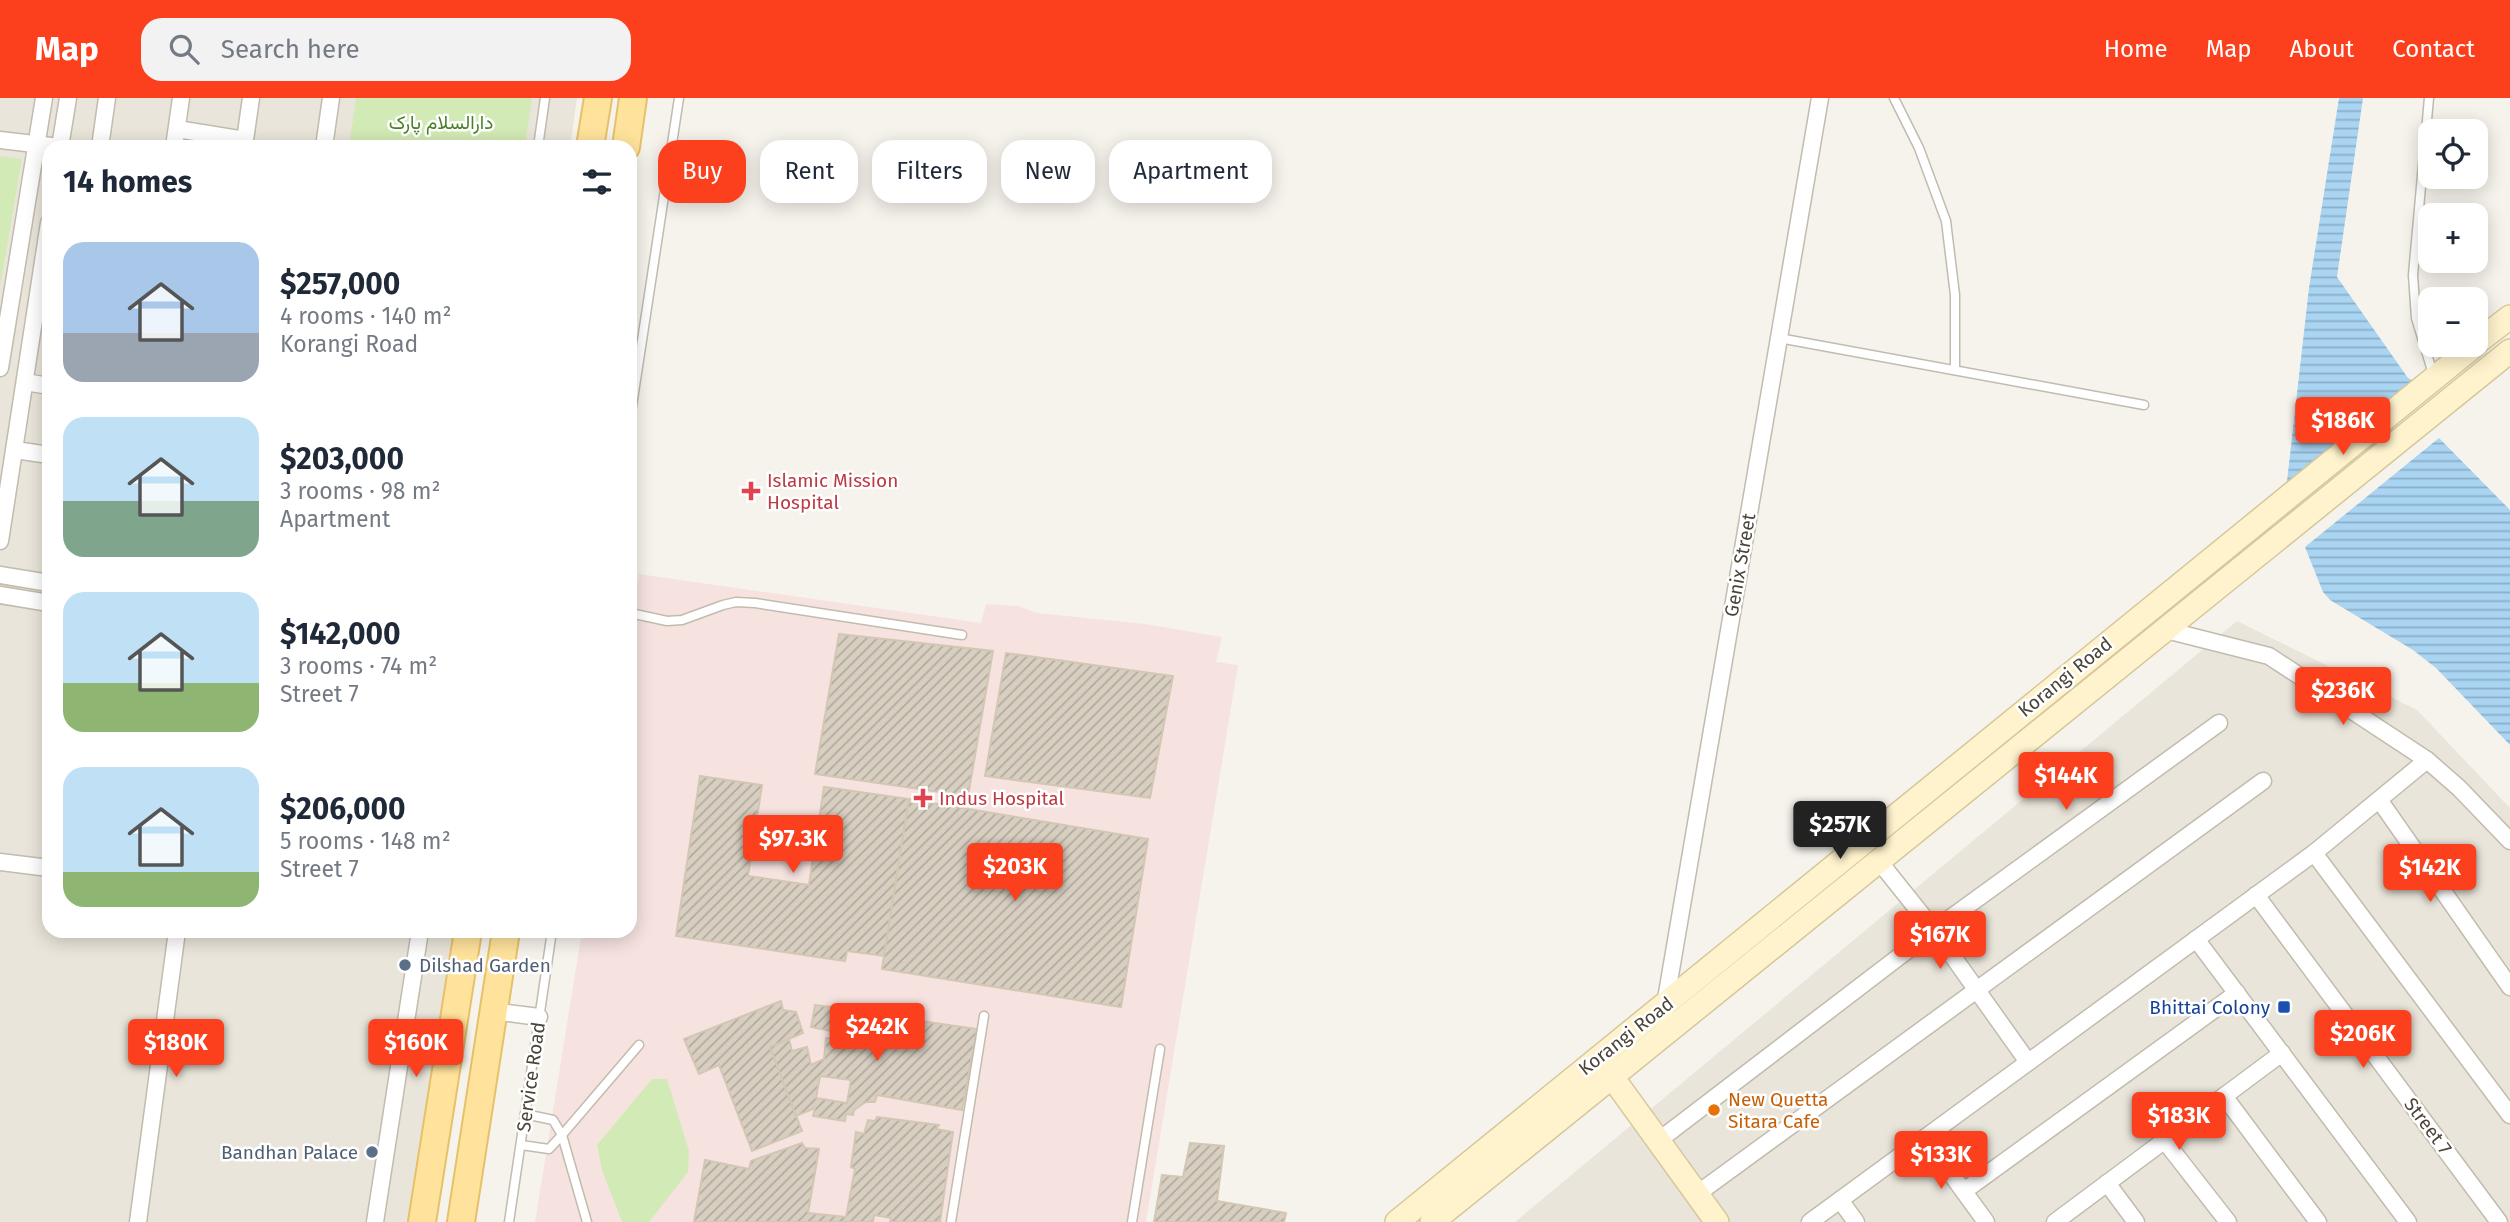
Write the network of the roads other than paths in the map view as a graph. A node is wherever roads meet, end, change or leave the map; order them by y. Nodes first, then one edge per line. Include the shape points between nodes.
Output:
1 (44, 98) edge
2 (68, 98) edge
3 (107, 98) edge
4 (181, 98) edge
5 (251, 98) edge
6 (331, 98) edge
7 (545, 98) edge
8 (598, 98) edge
9 (633, 98) edge
10 (679, 98) edge
11 (1820, 98) edge
12 (1894, 98) edge
13 (2429, 98) edge
14 (177, 129) junction
15 (0, 140) edge
16 (61, 140) edge
17 (101, 140) edge
18 (175, 140) edge
19 (226, 140) edge
20 (245, 140) edge
21 (325, 140) edge
22 (539, 140) edge
23 (591, 140) edge
24 (627, 140) edge
25 (37, 145) junction
26 (42, 145) edge
27 (42, 269) edge
28 (2510, 317) edge
29 (2488, 334) edge
30 (1779, 338) junction
31 (2510, 351) edge
32 (2459, 357) edge
33 (0, 368) edge
34 (1955, 370) junction
35 (637, 373) edge
36 (25, 382) junction
37 (2426, 383) junction
38 (42, 385) edge
39 (2144, 405) dead end
40 (15, 450) junction
41 (42, 454) edge
42 (0, 541) edge
43 (0, 575) edge
44 (42, 582) edge
45 (0, 596) edge
46 (42, 602) edge
47 (637, 615) edge
48 (2166, 630) junction
49 (2118, 633) junction
50 (962, 635) dead end
51 (2134, 656) junction
52 (2219, 723) dead end
53 (2427, 760) junction
54 (2263, 781) dead end
55 (2380, 801) junction
56 (2510, 841) edge
57 (2314, 853) junction
58 (1878, 860) junction
59 (0, 862) edge
60 (42, 867) edge
61 (2256, 895) junction
62 (1934, 930) junction
63 (176, 938) edge
64 (419, 938) edge
65 (467, 938) edge
66 (505, 938) edge
67 (551, 938) edge
68 (2196, 939) junction
69 (2510, 987) edge
70 (1976, 989) junction
71 (2237, 993) junction
72 (1665, 1005) junction
73 (493, 1011) junction
74 (984, 1016) dead end
75 (540, 1017) junction
76 (1663, 1033) junction
77 (639, 1045) dead end
78 (1160, 1049) dead end
79 (2282, 1053) junction
80 (2028, 1062) junction
81 (1604, 1067) junction
82 (2224, 1096) junction
83 (525, 1114) junction
84 (2510, 1115) edge
85 (562, 1135) junction
86 (1925, 1138) junction
87 (2164, 1140) junction
88 (1658, 1141) junction
89 (520, 1145) junction
90 (2107, 1183) junction
91 (1964, 1191) junction
92 (1697, 1194) junction
93 (1840, 1200) junction
94 (138, 1222) edge
95 (375, 1222) edge
96 (422, 1222) edge
97 (461, 1222) edge
98 (509, 1222) edge
99 (587, 1222) edge
100 (951, 1222) edge
101 (1132, 1222) edge
102 (1397, 1222) edge
103 (1432, 1222) edge
104 (1717, 1222) edge
105 (1810, 1222) edge
106 (1856, 1222) edge
107 (1986, 1222) edge
108 (2055, 1222) edge
109 (2136, 1222) edge
110 (2228, 1222) edge
111 (2318, 1222) edge
112 (2408, 1222) edge
113 (2499, 1222) edge

1 - 25 street
2 - 16 street
3 - 17 street
4 - 14 street
5 - 20 street
6 - 21 street
7 - 22 lane
8 - 23 main road
9 - 24 main road
10 - 35 lane
11 - 30 street, Genix Street
12 - 34 lane via 1946,220 1955,295
13 - 37 lane via 2413,275
14 - 18 street
14 - 19 street
15 - 25 street
25 - 26 street
25 - 33 street
27 - 36 street
28 - 29 main road, Korangi Road
30 - 34 lane
30 - 72 street, Genix Street
31 - 48 main road, Korangi Road
32 - 37 main road, Korangi Road
34 - 39 lane
36 - 38 street
36 - 40 street
37 - 49 main road, Korangi Road
40 - 41 street
40 - 42 street
43 - 44 street
45 - 46 street
47 - 50 lane via 682,620 723,605 755,603
48 - 51 main road, Korangi Road
48 - 53 street via 2269,656
49 - 51 main road
49 - 72 main road, Korangi Road
51 - 58 main road, Korangi Road
52 - 62 street
53 - 55 street
53 - 56 street
54 - 70 street
55 - 57 street
55 - 69 street
57 - 61 street
57 - 84 street
58 - 62 street
58 - 76 main road, Korangi Road
59 - 60 street
61 - 68 street
61 - 113 street, Street 7
62 - 70 street
62 - 88 street
63 - 94 street
64 - 95 street
65 - 96 main road
66 - 73 main road
67 - 75 lane, Service Road
68 - 71 street
68 - 80 street
70 - 80 street
70 - 92 street
71 - 79 street
71 - 91 street
72 - 76 street, Genix Street
72 - 81 main road, Korangi Road
73 - 75 street
73 - 97 main road
74 - 100 lane
75 - 83 lane, Service Road
76 - 81 main road, Korangi Road
77 - 85 lane
78 - 101 lane
79 - 82 street
79 - 112 street
80 - 86 street
81 - 88 main road
81 - 102 main road, Korangi Road
81 - 103 main road, Korangi Road
82 - 87 street
82 - 111 street
83 - 85 lane via 554,1120
83 - 89 lane, Service Road
85 - 89 lane via 549,1149
85 - 99 lane
86 - 91 street
86 - 93 street
87 - 90 street
87 - 110 street
88 - 92 main road
89 - 98 lane, Service Road
90 - 108 street
90 - 109 street
91 - 107 street
92 - 104 main road
93 - 105 street
93 - 106 street

